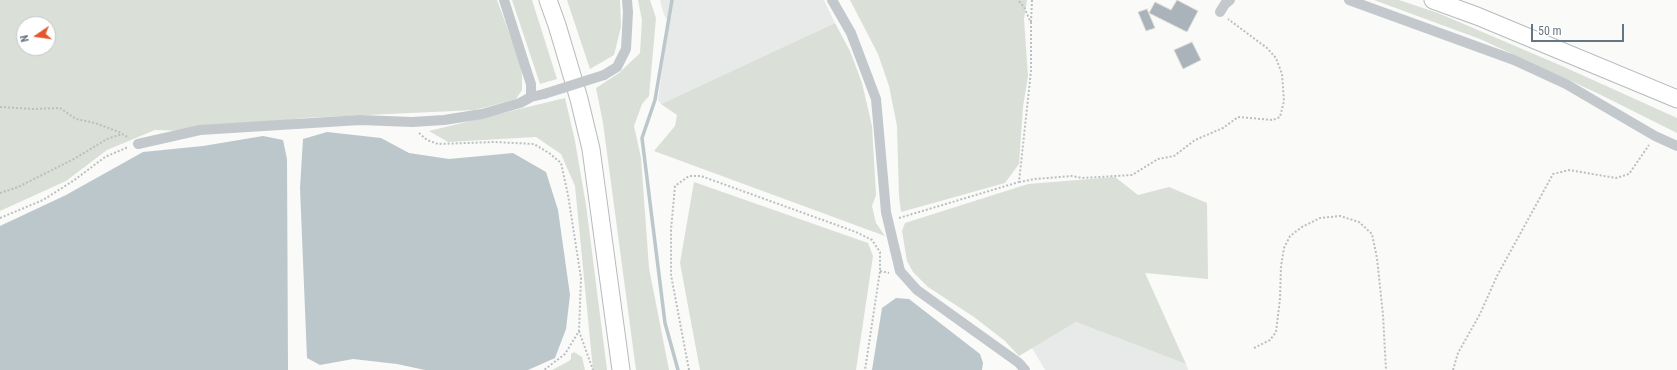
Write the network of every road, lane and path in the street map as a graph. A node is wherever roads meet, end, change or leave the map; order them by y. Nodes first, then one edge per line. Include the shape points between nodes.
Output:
1 (504, 0) edge
2 (548, 0) edge
3 (627, 0) edge
4 (832, 0) edge
5 (1018, 0) edge
6 (1032, 0) edge
7 (1230, 0) edge
8 (1349, 0) edge
9 (1433, 0) edge
10 (1220, 12) joint
11 (1031, 23) junction
12 (1619, 76) junction
13 (531, 97) junction
14 (1677, 99) edge
15 (0, 106) edge
16 (1677, 106) edge
17 (412, 122) junction
18 (122, 134) junction
19 (1656, 136) junction
20 (138, 144) junction
21 (1677, 146) edge
22 (1019, 182) junction
23 (0, 193) edge
24 (0, 218) edge
25 (888, 221) junction
26 (579, 331) junction
27 (1254, 348) dead end
28 (544, 370) edge
29 (593, 370) edge
30 (621, 370) edge
31 (689, 370) edge
32 (865, 370) edge
33 (1025, 370) edge
34 (1386, 370) edge
35 (1453, 370) edge

1 - 13 street via 531,84
2 - 30 main road via 579,99 591,149
3 - 13 street, bridge via 626,49 617,67 604,75
4 - 25 street via 851,33 876,99
5 - 11 path via 1024,6
6 - 11 path
7 - 10 street
8 - 19 street via 1514,60 1566,84
9 - 12 main road
10 - 22 path via 1267,48 1276,58 1282,74 1284,101 1280,117 1272,120 1238,117 1223,128 1195,140 1174,156 1158,158 1132,175 1082,178 1072,176
11 - 22 path via 1031,71
12 - 14 main road
12 - 16 main road
13 - 17 street via 520,103 482,114
15 - 18 path via 60,108 76,119 95,123
17 - 20 street via 360,120 200,130
17 - 26 path via 419,134 438,144 534,144 561,163 580,278
18 - 20 path
18 - 23 path via 107,139 74,159
19 - 21 street
19 - 35 path via 1629,174 1616,178 1569,170 1552,174 1458,353
20 - 24 path via 105,157 43,200
22 - 25 path
25 - 33 street via 900,271 917,290 1019,363
26 - 28 path via 565,354
26 - 29 path
27 - 34 path via 1270,340 1276,332 1281,266 1284,248 1290,236 1320,218 1340,216 1359,222 1372,234 1384,322
31 - 32 path via 671,275 671,230 675,186 690,176 701,176 872,240 880,252 880,271

